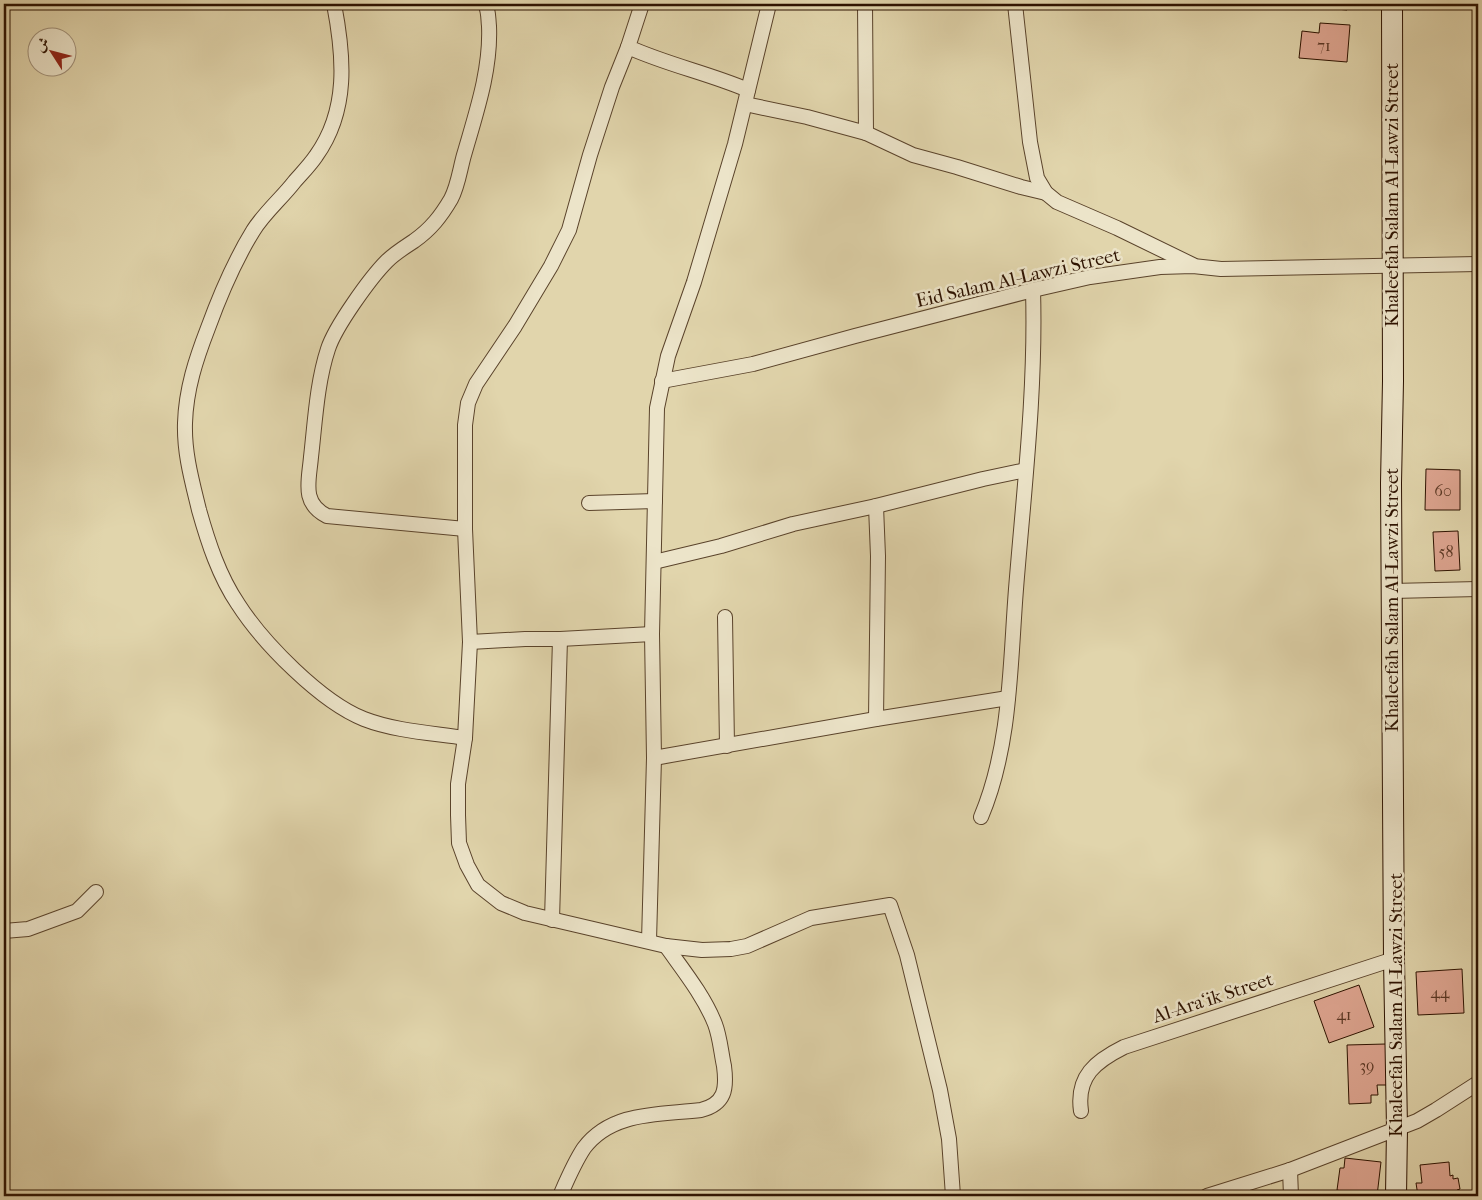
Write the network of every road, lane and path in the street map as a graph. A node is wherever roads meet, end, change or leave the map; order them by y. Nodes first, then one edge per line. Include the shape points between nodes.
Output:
1 (334, 4) edge
2 (485, 4) edge
3 (642, 4) edge
4 (769, 4) edge
5 (865, 4) edge
6 (1015, 4) edge
7 (1392, 4) edge
8 (628, 47) junction
9 (748, 90) junction
10 (745, 104) junction
11 (866, 133) junction
12 (1046, 193) junction
13 (1478, 264) edge
14 (1194, 266) junction
15 (1393, 266) junction
16 (1033, 290) junction
17 (662, 381) junction
18 (1026, 470) junction
19 (655, 502) junction
20 (589, 503) dead end
21 (876, 506) junction
22 (465, 529) junction
23 (654, 562) junction
24 (1478, 589) edge
25 (1392, 591) junction
26 (725, 617) dead end
27 (652, 634) junction
28 (560, 639) junction
29 (470, 642) junction
30 (1008, 698) junction
31 (876, 719) junction
32 (465, 738) junction
33 (727, 746) junction
34 (654, 758) junction
35 (981, 817) dead end
36 (96, 892) dead end
37 (552, 920) junction
38 (4, 931) edge
39 (649, 941) junction
40 (666, 946) junction
41 (1394, 959) junction
42 (1478, 1083) edge
43 (1081, 1111) dead end
44 (1397, 1128) junction
45 (1290, 1170) junction
46 (560, 1196) edge
47 (953, 1196) edge
48 (1207, 1196) edge
49 (1291, 1196) edge
50 (1396, 1196) edge

1 - 32 street via 343,66 341,94 332,128 317,155 255,229 229,275 194,365 185,424 187,463 206,536 229,591 246,618 297,673 338,705 364,719
2 - 22 street via 489,35 486,70 453,196 431,227 387,261 334,334 324,367 308,488 311,503 327,516
3 - 8 street
4 - 9 street
5 - 11 street
6 - 12 street via 1030,142 1037,178
7 - 15 street, Khaleefah Salam Al-Lawzi Street
8 - 9 street
8 - 22 street via 590,155 569,230 547,273 470,398 465,424
9 - 10 street
10 - 11 street
10 - 17 street via 715,216
11 - 12 street via 913,155
12 - 14 street via 1057,202
13 - 15 street, Eid Salam Al-Lawzi Street
14 - 15 street, Eid Salam Al-Lawzi Street via 1221,269
14 - 16 street, Eid Salam Al-Lawzi Street via 1107,274
15 - 25 street, Khaleefah Salam Al-Lawzi Street
16 - 17 street, Eid Salam Al-Lawzi Street via 753,364
16 - 18 street via 1034,353
17 - 19 street via 655,428
18 - 21 street
18 - 30 street
19 - 20 street
19 - 23 street
21 - 23 street via 793,524
21 - 31 street
22 - 29 street
23 - 27 street
24 - 25 street
25 - 41 street, Khaleefah Salam Al-Lawzi Street
26 - 33 street
27 - 28 street
27 - 34 street
28 - 29 street
28 - 37 street
29 - 32 street
30 - 31 street
30 - 35 street via 1000,756
31 - 33 street
32 - 37 street via 458,784 458,815 460,843 467,865 478,886 501,903
33 - 34 street
34 - 39 street
36 - 38 street via 77,911 28,929
37 - 39 street
39 - 40 street
40 - 46 street via 714,1023 726,1079 725,1091 711,1108 628,1118 604,1129 583,1150
40 - 47 street via 731,949 747,946 812,918 890,905 907,955 940,1090 949,1139
41 - 43 street, Al-Ara‘ik Street via 1124,1047 1090,1071 1080,1093
41 - 44 street, Khaleefah Salam Al-Lawzi Street
42 - 44 street via 1417,1121
44 - 45 street
44 - 50 street, Khaleefah Salam Al-Lawzi Street
45 - 48 street
45 - 49 street

